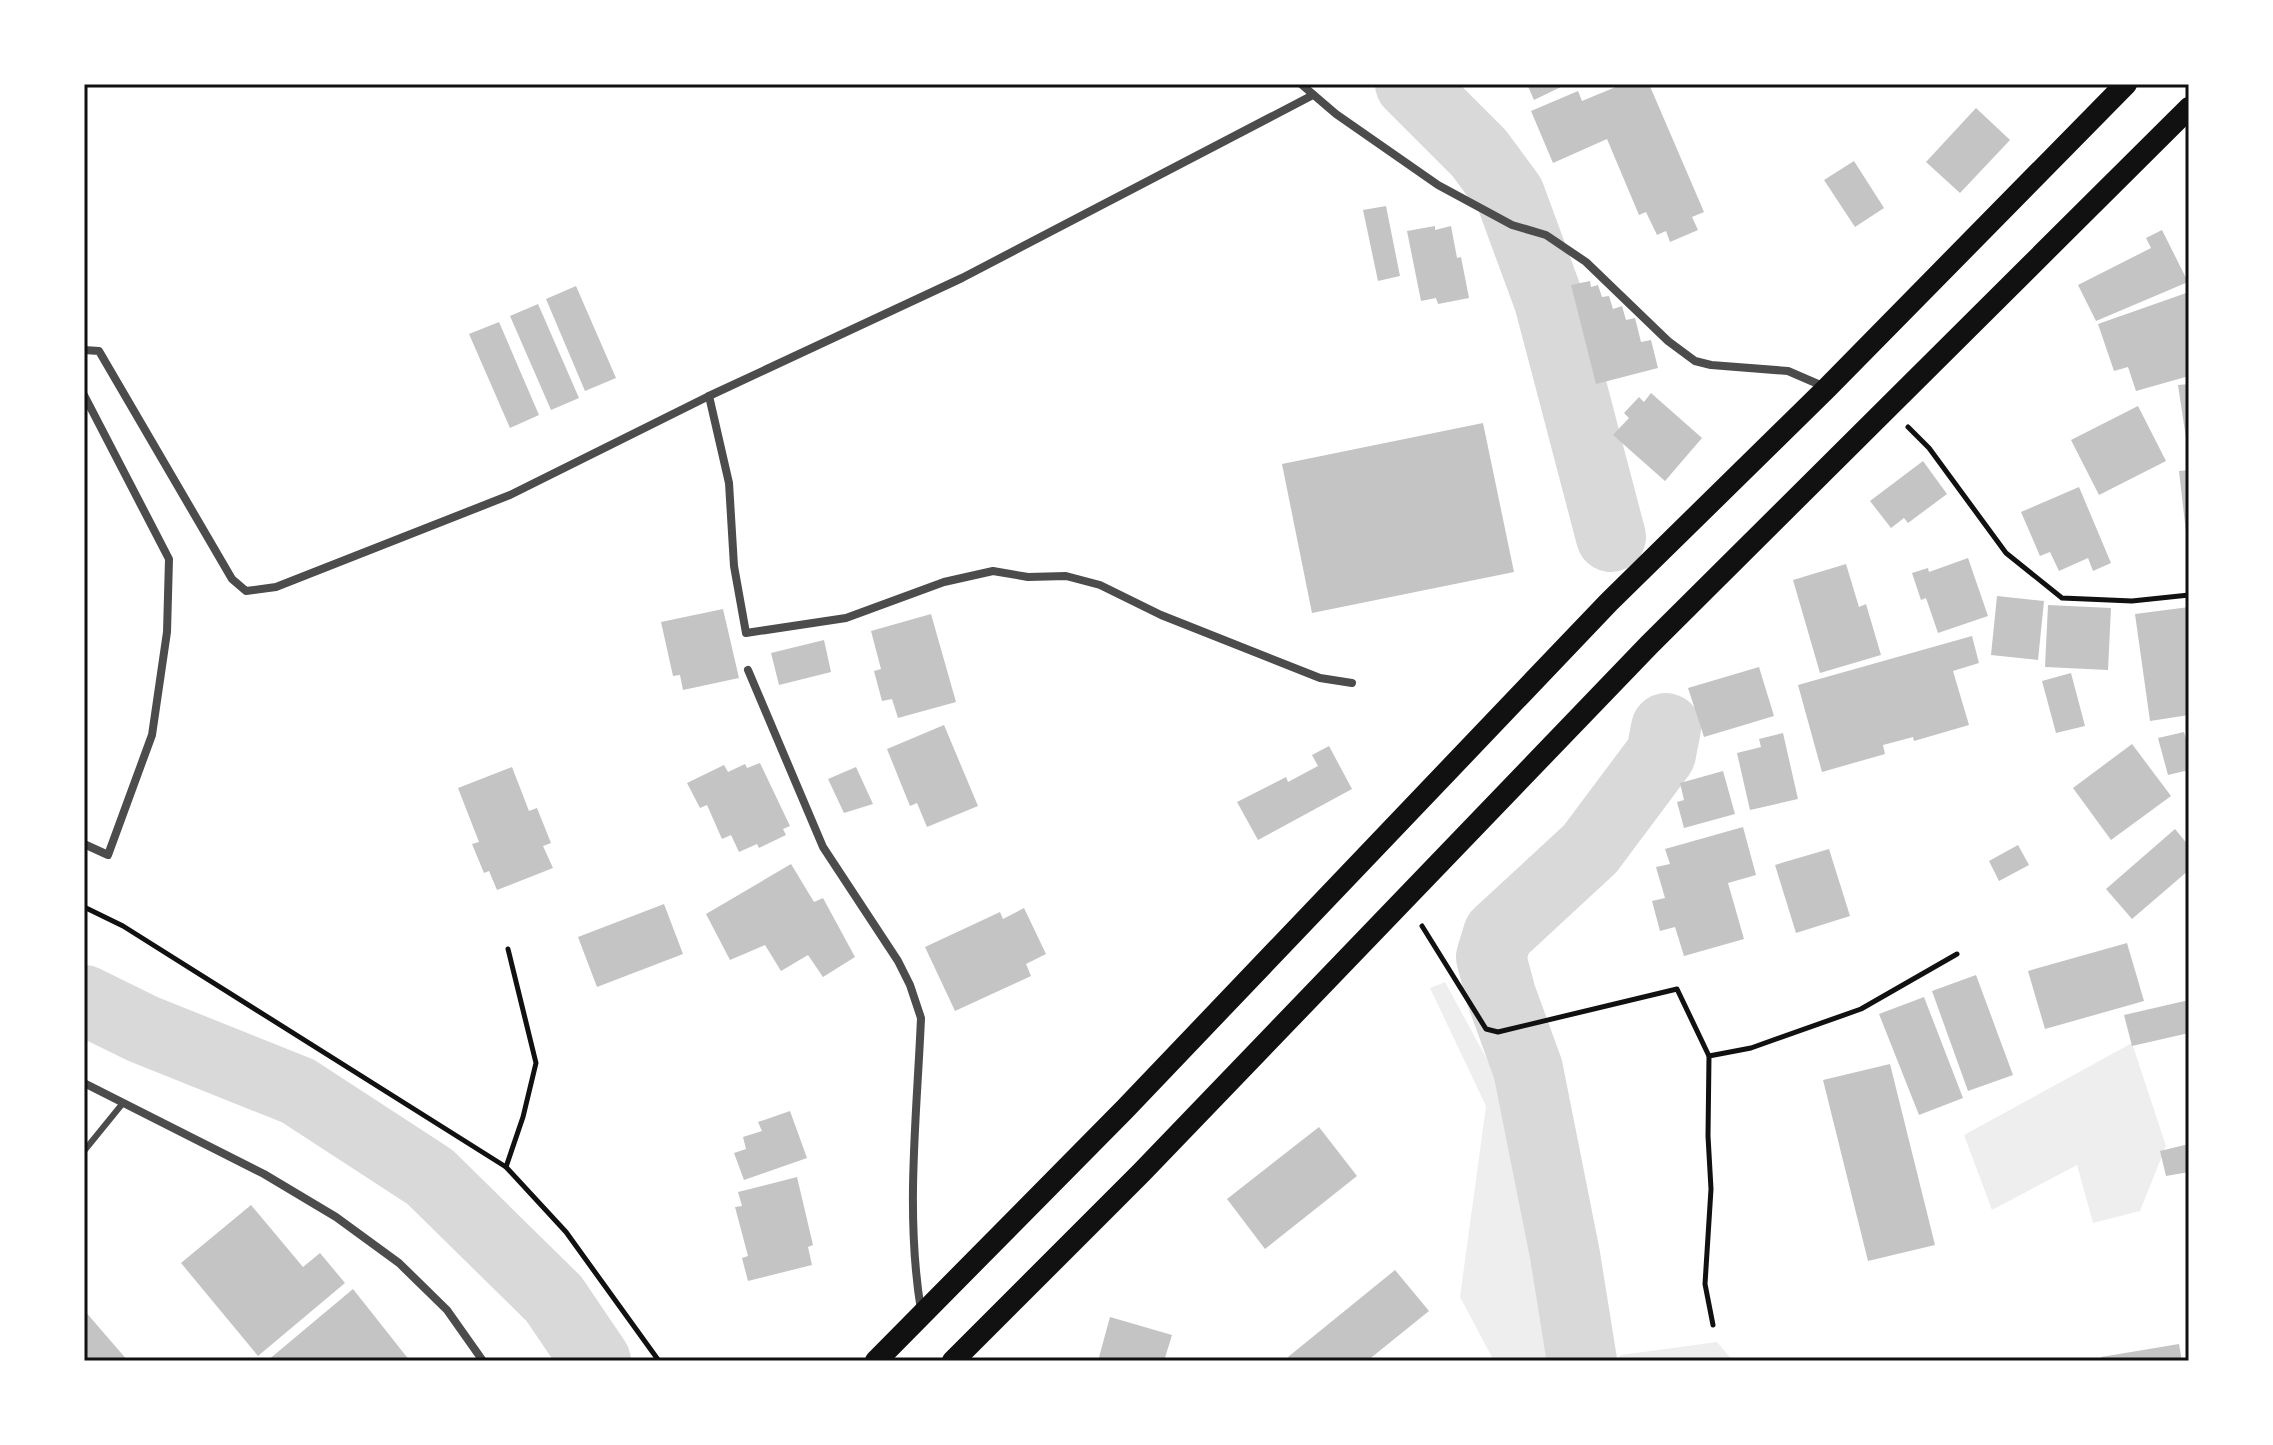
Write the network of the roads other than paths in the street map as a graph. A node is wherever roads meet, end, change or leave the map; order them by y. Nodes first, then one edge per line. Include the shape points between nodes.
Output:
1 (1301, 84) edge
2 (2126, 84) edge
3 (1313, 95) junction
4 (2189, 108) edge
5 (84, 350) edge
6 (1827, 388) junction
7 (84, 395) edge
8 (709, 396) junction
9 (748, 670) dead end
10 (1352, 683) dead end
11 (84, 844) edge
12 (84, 1083) edge
13 (123, 1103) junction
14 (84, 1151) edge
15 (922, 1314) junction
16 (483, 1361) edge
17 (876, 1361) edge
18 (953, 1361) edge

1 - 3 street
2 - 6 highway
3 - 6 street via 1438,185 1512,225 1546,235 1586,262 1695,361 1788,371
3 - 8 street via 962,278
4 - 18 highway via 1649,645
5 - 8 street via 99,351 232,579 246,591 276,587 510,495
6 - 15 highway via 1609,602
7 - 11 street via 169,559 167,632 152,735 108,855
8 - 10 street via 729,483 734,566 746,633 846,618 944,582 993,571 1066,576 1100,585 1320,678
9 - 15 street via 823,847 898,961 921,1018 913,1232
12 - 13 street
13 - 14 lane
13 - 16 street via 336,1217 386,1253 447,1310
15 - 17 highway

